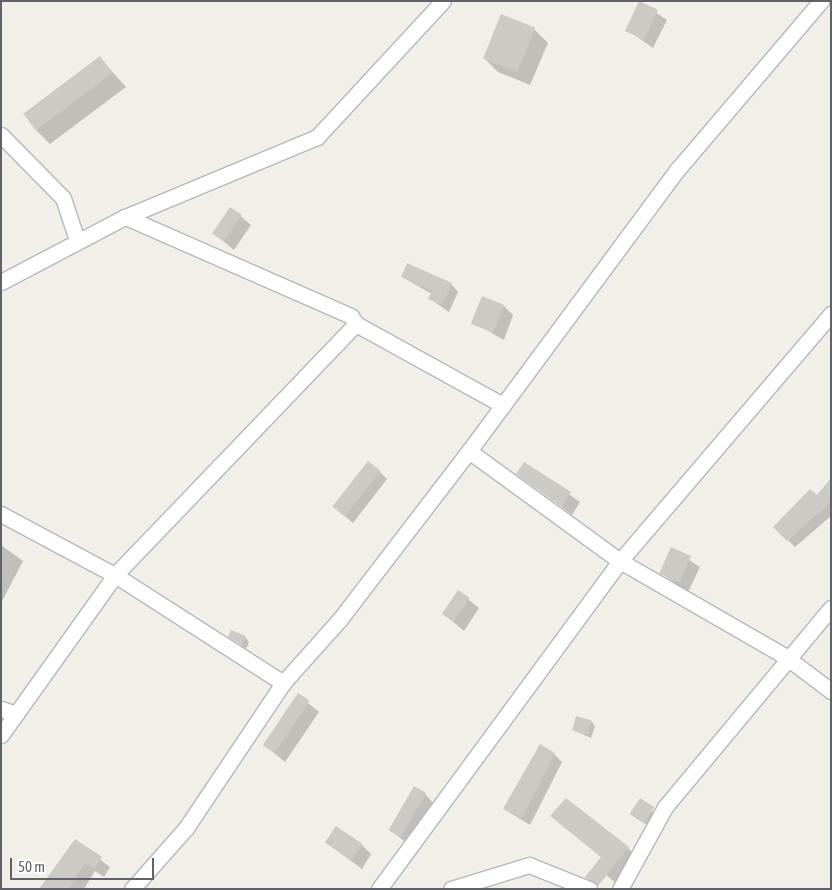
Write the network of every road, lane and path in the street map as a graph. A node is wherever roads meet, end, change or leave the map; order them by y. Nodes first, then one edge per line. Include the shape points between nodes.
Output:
1 (443, 1) edge
2 (820, 1) edge
3 (1, 135) edge
4 (125, 217) junction
5 (77, 240) junction
6 (1, 282) edge
7 (831, 314) edge
8 (356, 324) junction
9 (503, 405) junction
10 (469, 451) junction
11 (1, 514) edge
12 (620, 561) junction
13 (115, 575) junction
14 (831, 608) edge
15 (786, 657) junction
16 (283, 683) junction
17 (831, 691) edge
18 (1, 710) edge
19 (16, 714) junction
20 (1, 734) edge
21 (132, 889) edge
22 (379, 889) edge
23 (451, 889) edge
24 (589, 889) edge
25 (620, 889) edge

1 - 4 street via 318,137
2 - 9 street via 678,169
3 - 5 street via 63,198
4 - 5 street
4 - 8 street via 351,316
5 - 6 street
7 - 12 street
8 - 9 street
8 - 13 street
9 - 10 street
10 - 12 street
10 - 16 street via 340,618
11 - 13 street
12 - 15 street
12 - 22 street
13 - 16 street
13 - 19 street
14 - 15 street
15 - 17 street
15 - 25 street via 665,807
16 - 21 street via 186,828
18 - 19 street
19 - 20 street
23 - 24 street via 528,865

